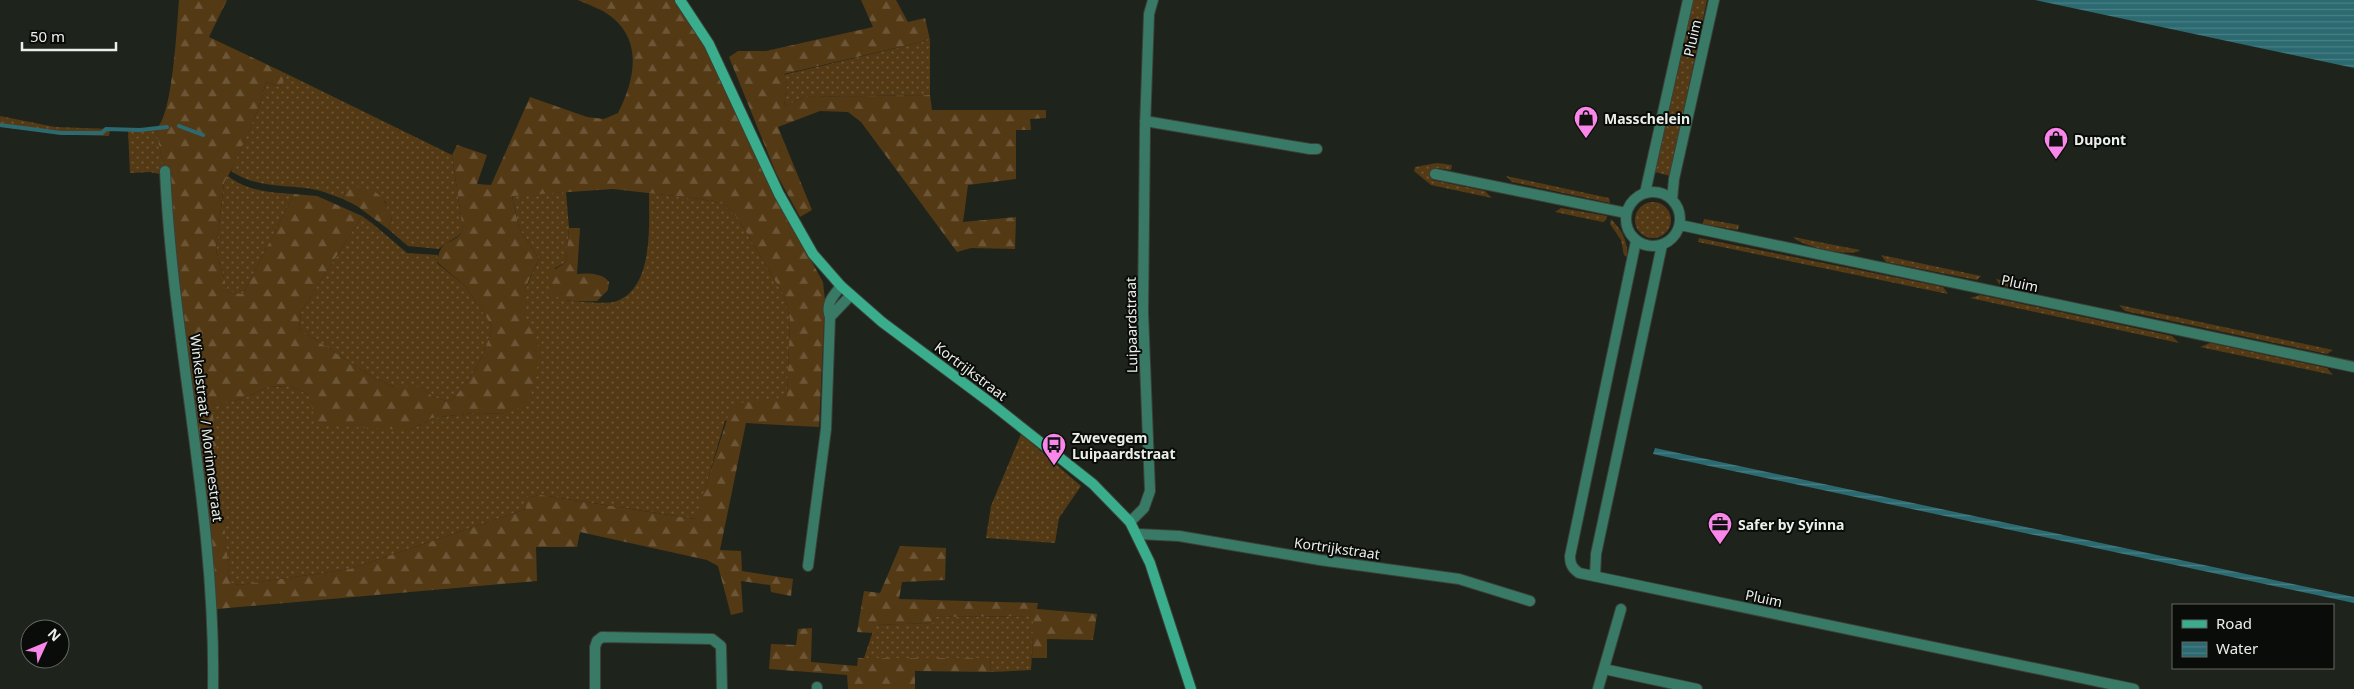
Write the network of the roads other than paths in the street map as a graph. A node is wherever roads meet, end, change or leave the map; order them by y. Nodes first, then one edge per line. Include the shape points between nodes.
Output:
1 (680, 0) edge
2 (1152, 0) edge
3 (1688, 0) edge
4 (1714, 0) edge
5 (1145, 121) junction
6 (1317, 149) dead end
7 (165, 171) dead end
8 (1435, 174) dead end
9 (1645, 193) junction
10 (1672, 200) junction
11 (1626, 213) junction
12 (1680, 225) junction
13 (1636, 241) junction
14 (1662, 246) junction
15 (841, 286) junction
16 (850, 295) junction
17 (830, 317) junction
18 (2354, 367) edge
19 (1130, 522) junction
20 (1138, 534) junction
21 (808, 566) dead end
22 (1595, 576) junction
23 (1530, 601) dead end
24 (1621, 609) dead end
25 (1604, 670) junction
26 (213, 689) edge
27 (596, 689) edge
28 (722, 689) edge
29 (1191, 689) edge
30 (1598, 689) edge
31 (1697, 689) edge
32 (2134, 689) edge

1 - 15 main road, Kortrijkstraat via 710,44 779,194 813,254
2 - 5 street, Luipaardstraat
3 - 9 street, Pluim
4 - 10 street, Pluim
5 - 6 street
5 - 19 street, Luipaardstraat via 1143,312 1150,491 1144,508
7 - 26 street, Winkelstraat / Morinnestraat via 174,288 209,560
8 - 11 street
9 - 10 street via 1660,193
9 - 11 street via 1633,201
10 - 12 street via 1678,207
11 - 13 street via 1627,228
12 - 14 street via 1670,241
12 - 18 street, Pluim
13 - 14 street
13 - 22 street, Pluim via 1570,556 1574,570
14 - 22 street via 1596,554
15 - 16 main road, Kortrijkstraat
15 - 17 street via 828,304
16 - 17 street
16 - 19 main road, Kortrijkstraat via 1093,484
17 - 21 street via 826,429
19 - 20 main road, Kortrijkstraat
20 - 23 street, Kortrijkstraat via 1179,536 1459,579
20 - 29 main road, Kortrijkstraat
22 - 32 street, Pluim
24 - 25 street
25 - 30 street
25 - 31 street
27 - 28 street via 595,647 602,637 712,639 721,646

